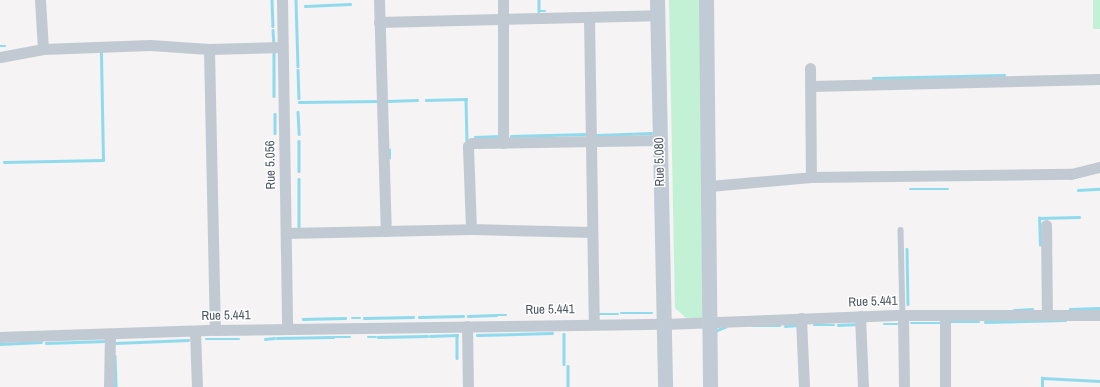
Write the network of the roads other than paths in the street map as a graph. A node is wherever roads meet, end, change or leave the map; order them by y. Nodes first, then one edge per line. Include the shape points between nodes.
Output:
1 (40, 0) edge
2 (282, 0) edge
3 (379, 0) edge
4 (503, 0) edge
5 (706, 0) edge
6 (657, 7) edge
7 (589, 17) junction
8 (503, 19) junction
9 (379, 22) junction
10 (282, 47) junction
11 (43, 49) junction
12 (209, 49) junction
13 (0, 57) edge
14 (810, 68) dead end
15 (1100, 79) edge
16 (811, 86) junction
17 (660, 140) junction
18 (592, 142) junction
19 (504, 143) junction
20 (1100, 167) edge
21 (811, 177) junction
22 (709, 186) junction
23 (1046, 225) dead end
24 (471, 229) junction
25 (901, 230) dead end
26 (386, 231) junction
27 (592, 232) junction
28 (286, 233) junction
29 (1047, 314) junction
30 (903, 315) junction
31 (945, 315) junction
32 (1100, 315) edge
33 (860, 316) junction
34 (801, 318) junction
35 (710, 321) junction
36 (594, 324) junction
37 (664, 324) junction
38 (467, 326) junction
39 (287, 329) junction
40 (195, 330) junction
41 (215, 330) junction
42 (110, 334) junction
43 (0, 337) edge
44 (109, 387) edge
45 (197, 387) edge
46 (468, 387) edge
47 (665, 387) edge
48 (710, 387) edge
49 (804, 387) edge
50 (863, 387) edge
51 (904, 387) edge
52 (945, 387) edge

1 - 11 street
2 - 10 street, Rue 5.056
3 - 9 street
4 - 8 street
5 - 22 main road
6 - 7 street
6 - 17 main road, Rue 5.080
7 - 8 street
7 - 18 street
8 - 9 street
8 - 19 street
9 - 26 street
10 - 12 street
10 - 28 street, Rue 5.056
11 - 12 street via 150,45
11 - 13 street
12 - 41 street
14 - 16 street
15 - 16 street
16 - 21 street
17 - 18 street
17 - 37 main road, Rue 5.080
18 - 19 street
18 - 27 street
19 - 24 street via 472,143 468,146
20 - 21 street via 1071,174
21 - 22 street
22 - 35 main road
23 - 29 street
24 - 26 street
24 - 27 street
25 - 30 lane
26 - 28 street
27 - 36 street
28 - 39 street, Rue 5.056
29 - 31 street, Rue 5.441
29 - 32 street, Rue 5.441
30 - 31 street, Rue 5.441
30 - 33 street, Rue 5.441
30 - 51 street
31 - 52 street
33 - 34 street, Rue 5.441
33 - 50 street
34 - 35 street, Rue 5.441
34 - 49 street
35 - 37 street, Rue 5.441
35 - 48 main road
36 - 37 street, Rue 5.441
36 - 38 street, Rue 5.441
37 - 47 main road, Rue 5.080
38 - 39 street, Rue 5.441
38 - 46 street
39 - 41 street, Rue 5.441
40 - 41 street, Rue 5.441
40 - 42 street, Rue 5.441
40 - 45 street
42 - 43 street, Rue 5.441
42 - 44 street

